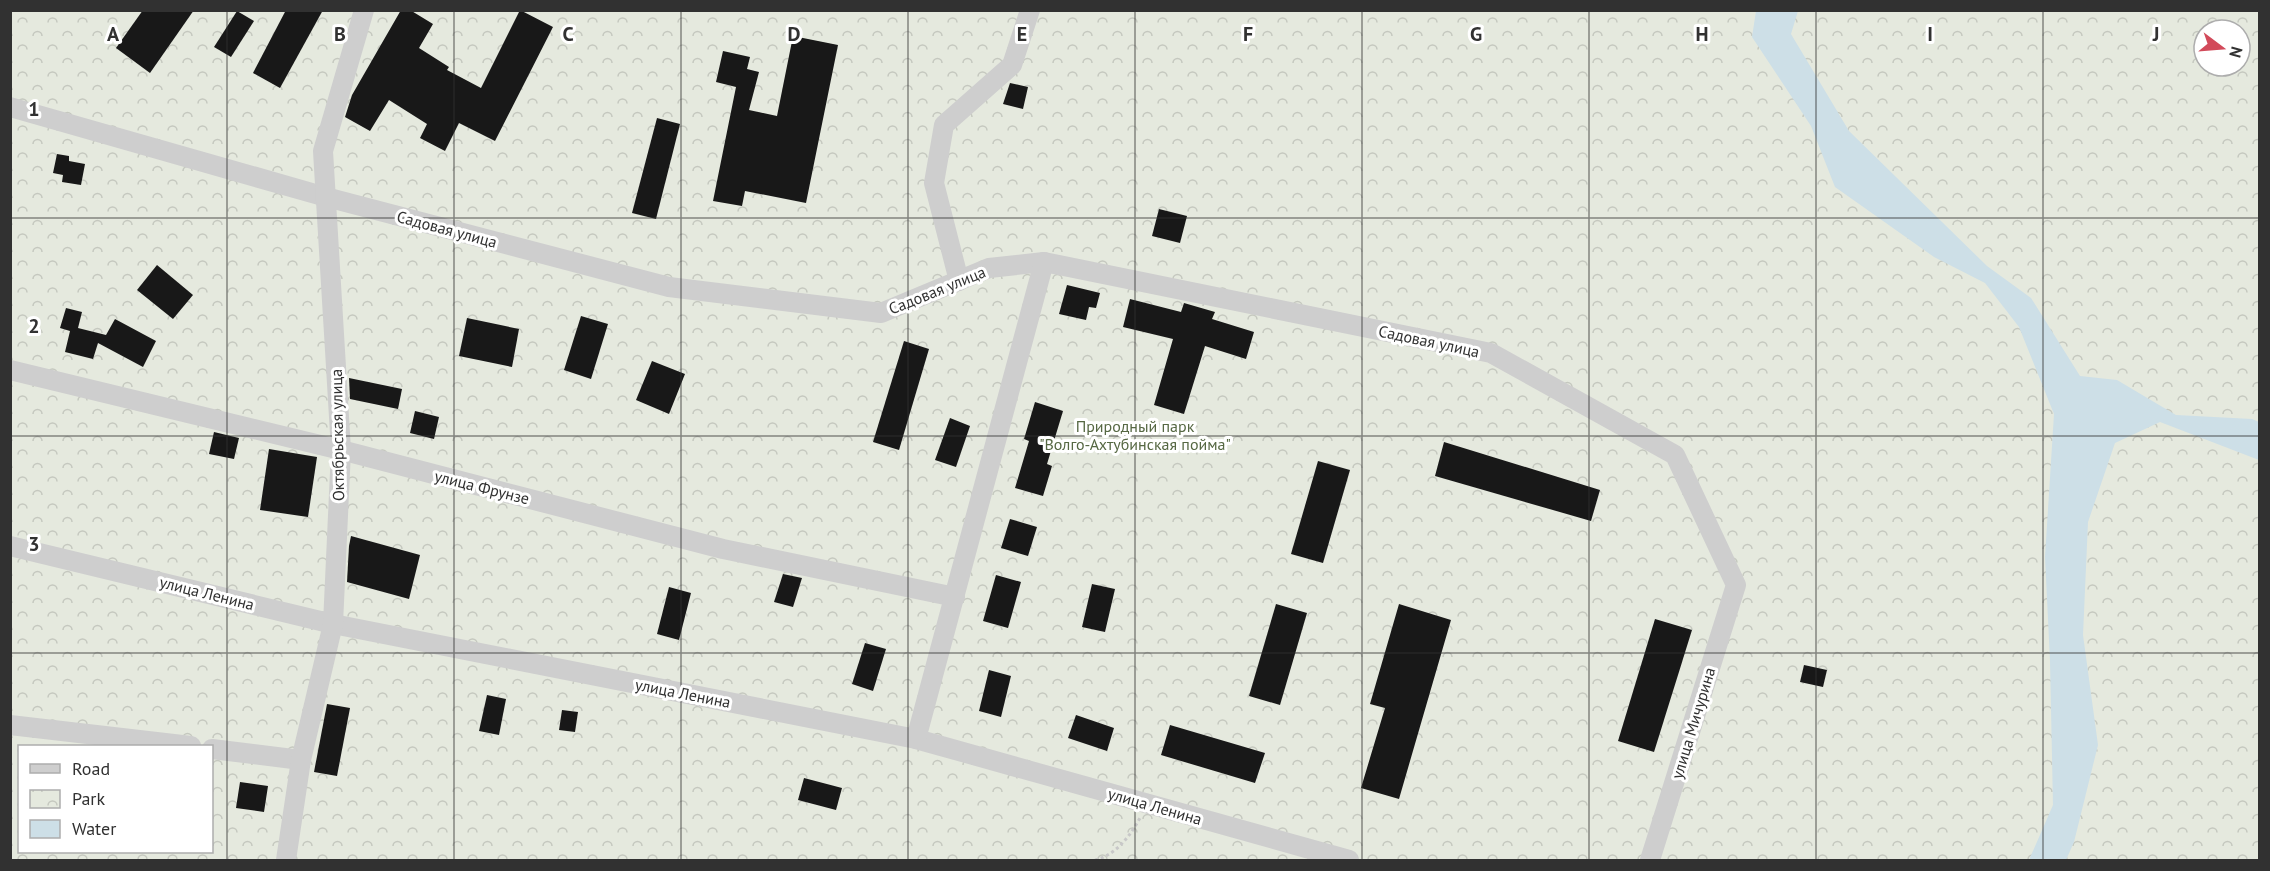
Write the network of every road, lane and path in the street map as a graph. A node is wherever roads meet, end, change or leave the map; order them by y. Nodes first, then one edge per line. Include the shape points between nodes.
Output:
1 (364, 10) edge
2 (1030, 10) edge
3 (10, 106) edge
4 (326, 197) junction
5 (1044, 262) junction
6 (959, 281) junction
7 (10, 370) edge
8 (340, 450) junction
9 (10, 546) edge
10 (1736, 585) joint
11 (955, 597) junction
12 (333, 624) junction
13 (10, 725) edge
14 (916, 739) junction
15 (175, 745) edge
16 (213, 749) edge
17 (301, 760) junction
18 (1148, 804) junction
19 (286, 861) edge
20 (1095, 861) edge
21 (1350, 861) edge
22 (1650, 861) edge

1 - 4 street, Октябрьская улица via 323,151
2 - 6 street via 1012,65 944,125 934,183
3 - 4 street, Садовая улица
4 - 6 street, Садовая улица via 669,287 880,313
4 - 8 street, Октябрьская улица
5 - 6 street, Садовая улица via 989,268
5 - 10 street, Садовая улица via 1491,353 1675,455
5 - 11 street
7 - 8 street, улица Фрунзе
8 - 11 street, улица Фрунзе via 723,549
8 - 12 street, Октябрьская улица
9 - 12 street, улица Ленина
10 - 22 street, улица Мичурина
11 - 14 street
12 - 14 street, улица Ленина
12 - 17 street, Октябрьская улица
13 - 15 street
14 - 18 street, улица Ленина
16 - 17 street
17 - 19 street, Октябрьская улица
18 - 20 path via 1129,837
18 - 21 street, улица Ленина

